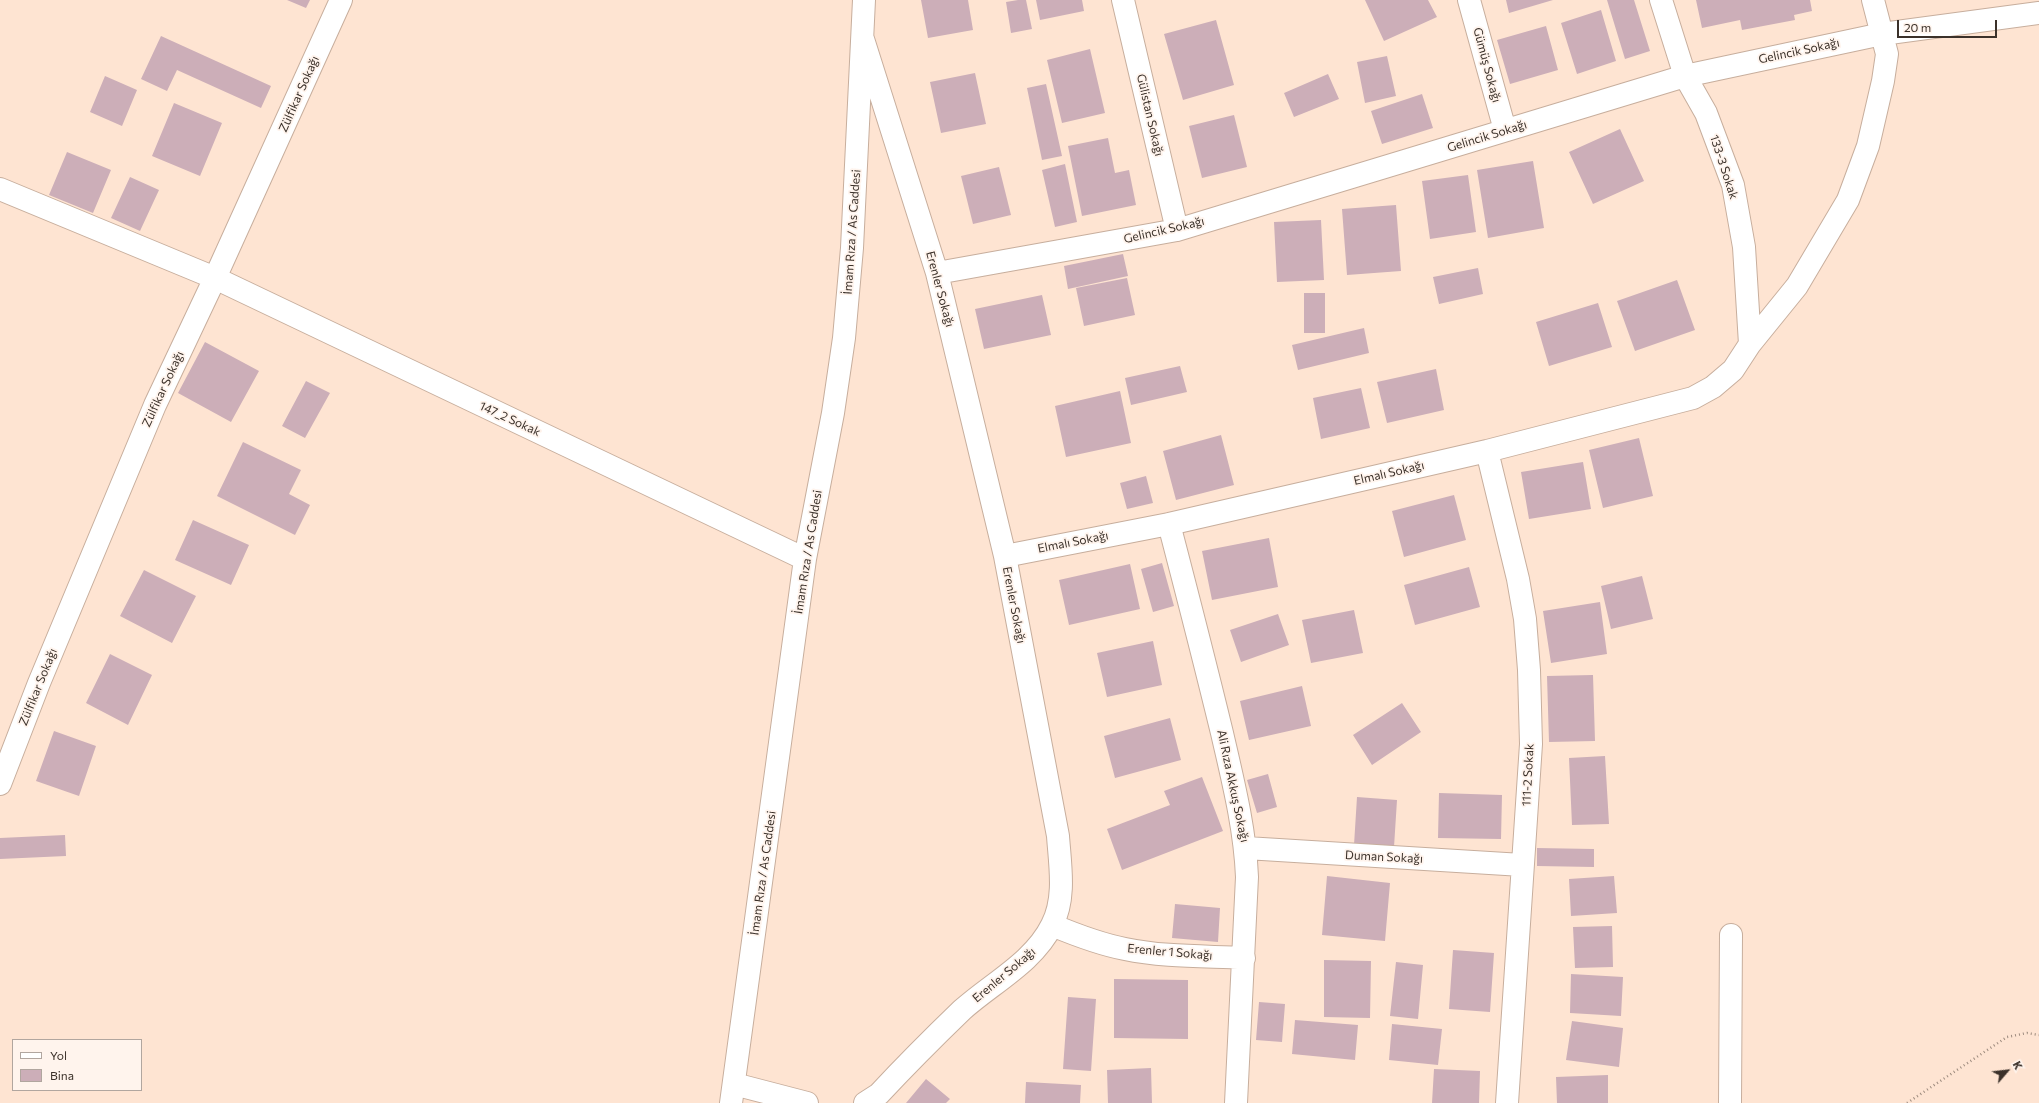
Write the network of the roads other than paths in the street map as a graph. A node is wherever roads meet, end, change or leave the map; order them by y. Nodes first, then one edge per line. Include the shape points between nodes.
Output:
1 (341, 0) edge
2 (864, 0) edge
3 (1123, 0) edge
4 (1470, 0) edge
5 (1661, 0) edge
6 (1873, 0) edge
7 (2039, 13) edge
8 (1882, 34) junction
9 (862, 40) junction
10 (1685, 76) junction
11 (1505, 130) junction
12 (0, 190) edge
13 (1177, 230) junction
14 (937, 273) junction
15 (215, 278) junction
16 (1750, 344) junction
17 (1487, 451) junction
18 (1169, 524) junction
19 (1005, 556) junction
20 (805, 559) junction
21 (0, 784) edge
22 (1246, 848) junction
23 (1522, 865) junction
24 (1052, 925) junction
25 (1731, 935) dead end
26 (1244, 958) junction
27 (732, 1094) edge
28 (807, 1103) edge
29 (865, 1103) edge
30 (1236, 1103) edge
31 (1507, 1103) edge
32 (1730, 1103) edge

1 - 15 street, Zülfikar Sokağı
2 - 9 street, İmam Rıza / As Caddesi
3 - 13 street, Gülistan Sokağı
4 - 11 street, Gümüş Sokağı
5 - 10 street, 133-3 Sokak
6 - 8 street, Elmalı Sokağı
7 - 8 street, Gelincik Sokağı
8 - 10 street, Gelincik Sokağı
8 - 16 street, Elmalı Sokağı via 1886,54 1878,109 1868,146 1848,200 1797,286
9 - 14 street, Erenler Sokağı
9 - 20 street, İmam Rıza / As Caddesi via 852,248 844,338 833,413
10 - 11 street, Gelincik Sokağı
10 - 16 street, 133-3 Sokak via 1706,113 1733,185 1744,247
11 - 13 street, Gelincik Sokağı
12 - 15 street, 147_2 Sokak
13 - 14 street, Gelincik Sokağı
14 - 19 street, Erenler Sokağı
15 - 20 street, 147_2 Sokak
15 - 21 street, Zülfikar Sokağı via 155,405 39,683
16 - 17 street, Elmalı Sokağı via 1733,370 1713,387 1693,398
17 - 18 street, Elmalı Sokağı
17 - 23 street, 111-2 Sokak via 1518,579 1528,655 1530,744
18 - 19 street, Elmalı Sokağı
18 - 22 street, Ali Rıza Akkuş Sokağı via 1200,639
19 - 24 street, Erenler Sokağı via 1058,836 1062,880
20 - 27 street, İmam Rıza / As Caddesi
22 - 23 street, Duman Sokağı
22 - 26 street, Ali Rıza Akkuş Sokağı
23 - 31 street, 111-2 Sokak
24 - 26 street, Erenler 1 Sokağı via 1095,942 1154,954
24 - 29 street, Erenler Sokağı via 1037,947 963,1009 879,1094
25 - 32 street
26 - 30 street, Ali Rıza Akkuş Sokağı
27 - 28 street

